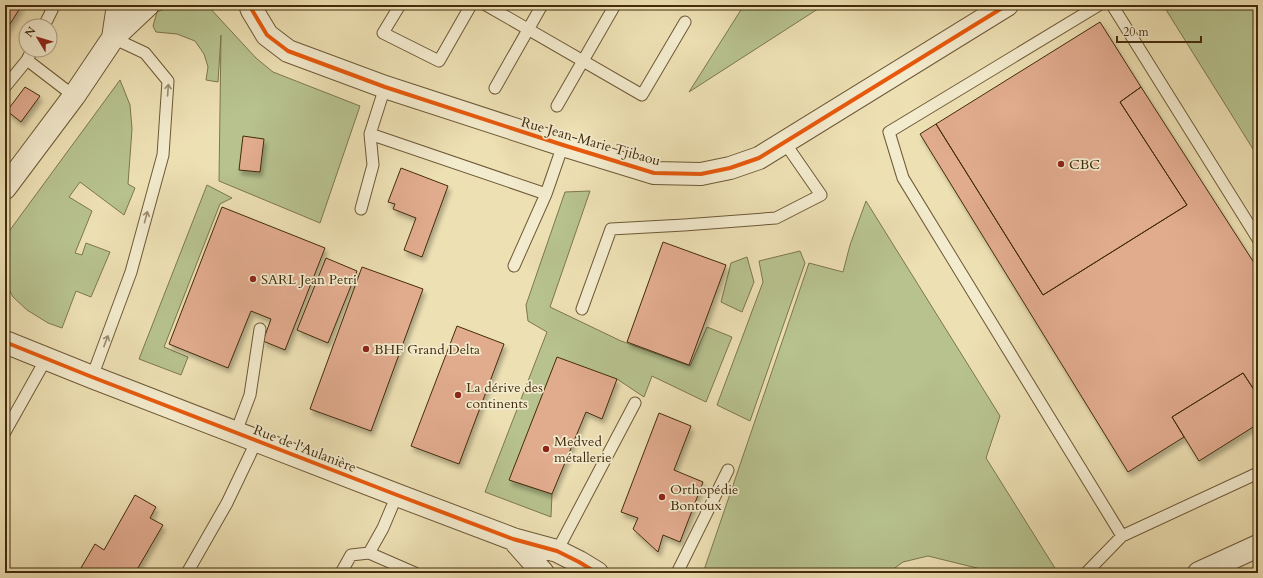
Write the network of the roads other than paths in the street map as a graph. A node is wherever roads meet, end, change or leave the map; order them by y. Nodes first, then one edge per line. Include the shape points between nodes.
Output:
1 (48, 5) edge
2 (118, 5) edge
3 (148, 5) edge
4 (400, 5) edge
5 (471, 5) edge
6 (486, 5) edge
7 (542, 5) edge
8 (615, 5) edge
9 (1007, 5) edge
10 (1099, 5) edge
11 (1112, 5) edge
12 (249, 7) edge
13 (48, 18) edge
14 (685, 22) dead end
15 (528, 29) junction
16 (113, 38) junction
17 (28, 58) edge
18 (33, 58) edge
19 (583, 61) junction
20 (5, 87) edge
21 (385, 87) junction
22 (495, 88) dead end
23 (74, 96) junction
24 (557, 106) dead end
25 (370, 134) junction
26 (786, 143) junction
27 (562, 145) junction
28 (5, 188) edge
29 (546, 194) junction
30 (360, 209) dead end
31 (1258, 239) edge
32 (514, 266) dead end
33 (582, 309) dead end
34 (260, 329) dead end
35 (5, 342) edge
36 (46, 359) junction
37 (92, 377) junction
38 (635, 403) dead end
39 (9, 418) edge
40 (5, 432) edge
41 (236, 432) junction
42 (257, 440) junction
43 (728, 470) dead end
44 (1258, 473) edge
45 (397, 495) junction
46 (1122, 536) junction
47 (513, 539) junction
48 (1258, 546) edge
49 (556, 551) junction
50 (369, 554) junction
51 (188, 573) edge
52 (341, 573) edge
53 (415, 573) edge
54 (543, 573) edge
55 (597, 573) edge
56 (677, 573) edge
57 (1086, 573) edge
58 (1199, 573) edge

1 - 13 lane via 52,10
2 - 16 street
3 - 16 street
4 - 5 lane via 383,33 439,61
6 - 15 lane
7 - 15 lane
8 - 19 lane
9 - 26 street, Rue Jean-Marie Tjibaou
10 - 46 lane via 889,132 903,178
11 - 31 lane
12 - 21 street, Rue Jean-Marie Tjibaou via 267,35 288,51
14 - 19 lane via 642,95
15 - 19 lane
15 - 22 lane
16 - 23 street
37 -> 16 lane via 131,272 163,155 168,81 145,53
17 - 20 lane
18 - 23 lane
19 - 24 lane
21 - 25 lane
21 - 27 street, Rue Jean-Marie Tjibaou
23 - 28 street
25 - 29 lane
25 - 30 lane via 373,165
26 - 27 street, Rue Jean-Marie Tjibaou via 759,158 730,168 700,174 654,173
26 - 33 lane via 821,195 776,218 611,229
27 - 29 lane
29 - 32 lane
34 - 41 lane via 250,395
35 - 36 street, Rue de l'Aulanière
36 - 37 street, Rue de l'Aulanière
36 - 39 lane
37 - 41 street, Rue de l'Aulanière
38 - 49 lane
39 - 40 lane
41 - 42 street, Rue de l'Aulanière
42 - 45 street, Rue de l'Aulanière
42 - 51 lane via 227,503
43 - 56 lane
44 - 46 lane
45 - 47 street, Rue de l'Aulanière
45 - 50 lane
46 - 57 lane
47 - 49 street, Rue de l'Aulanière
47 - 54 street
48 - 58 street
49 - 55 street, Rue de l'Aulanière
50 - 52 lane via 351,555
50 - 53 lane

